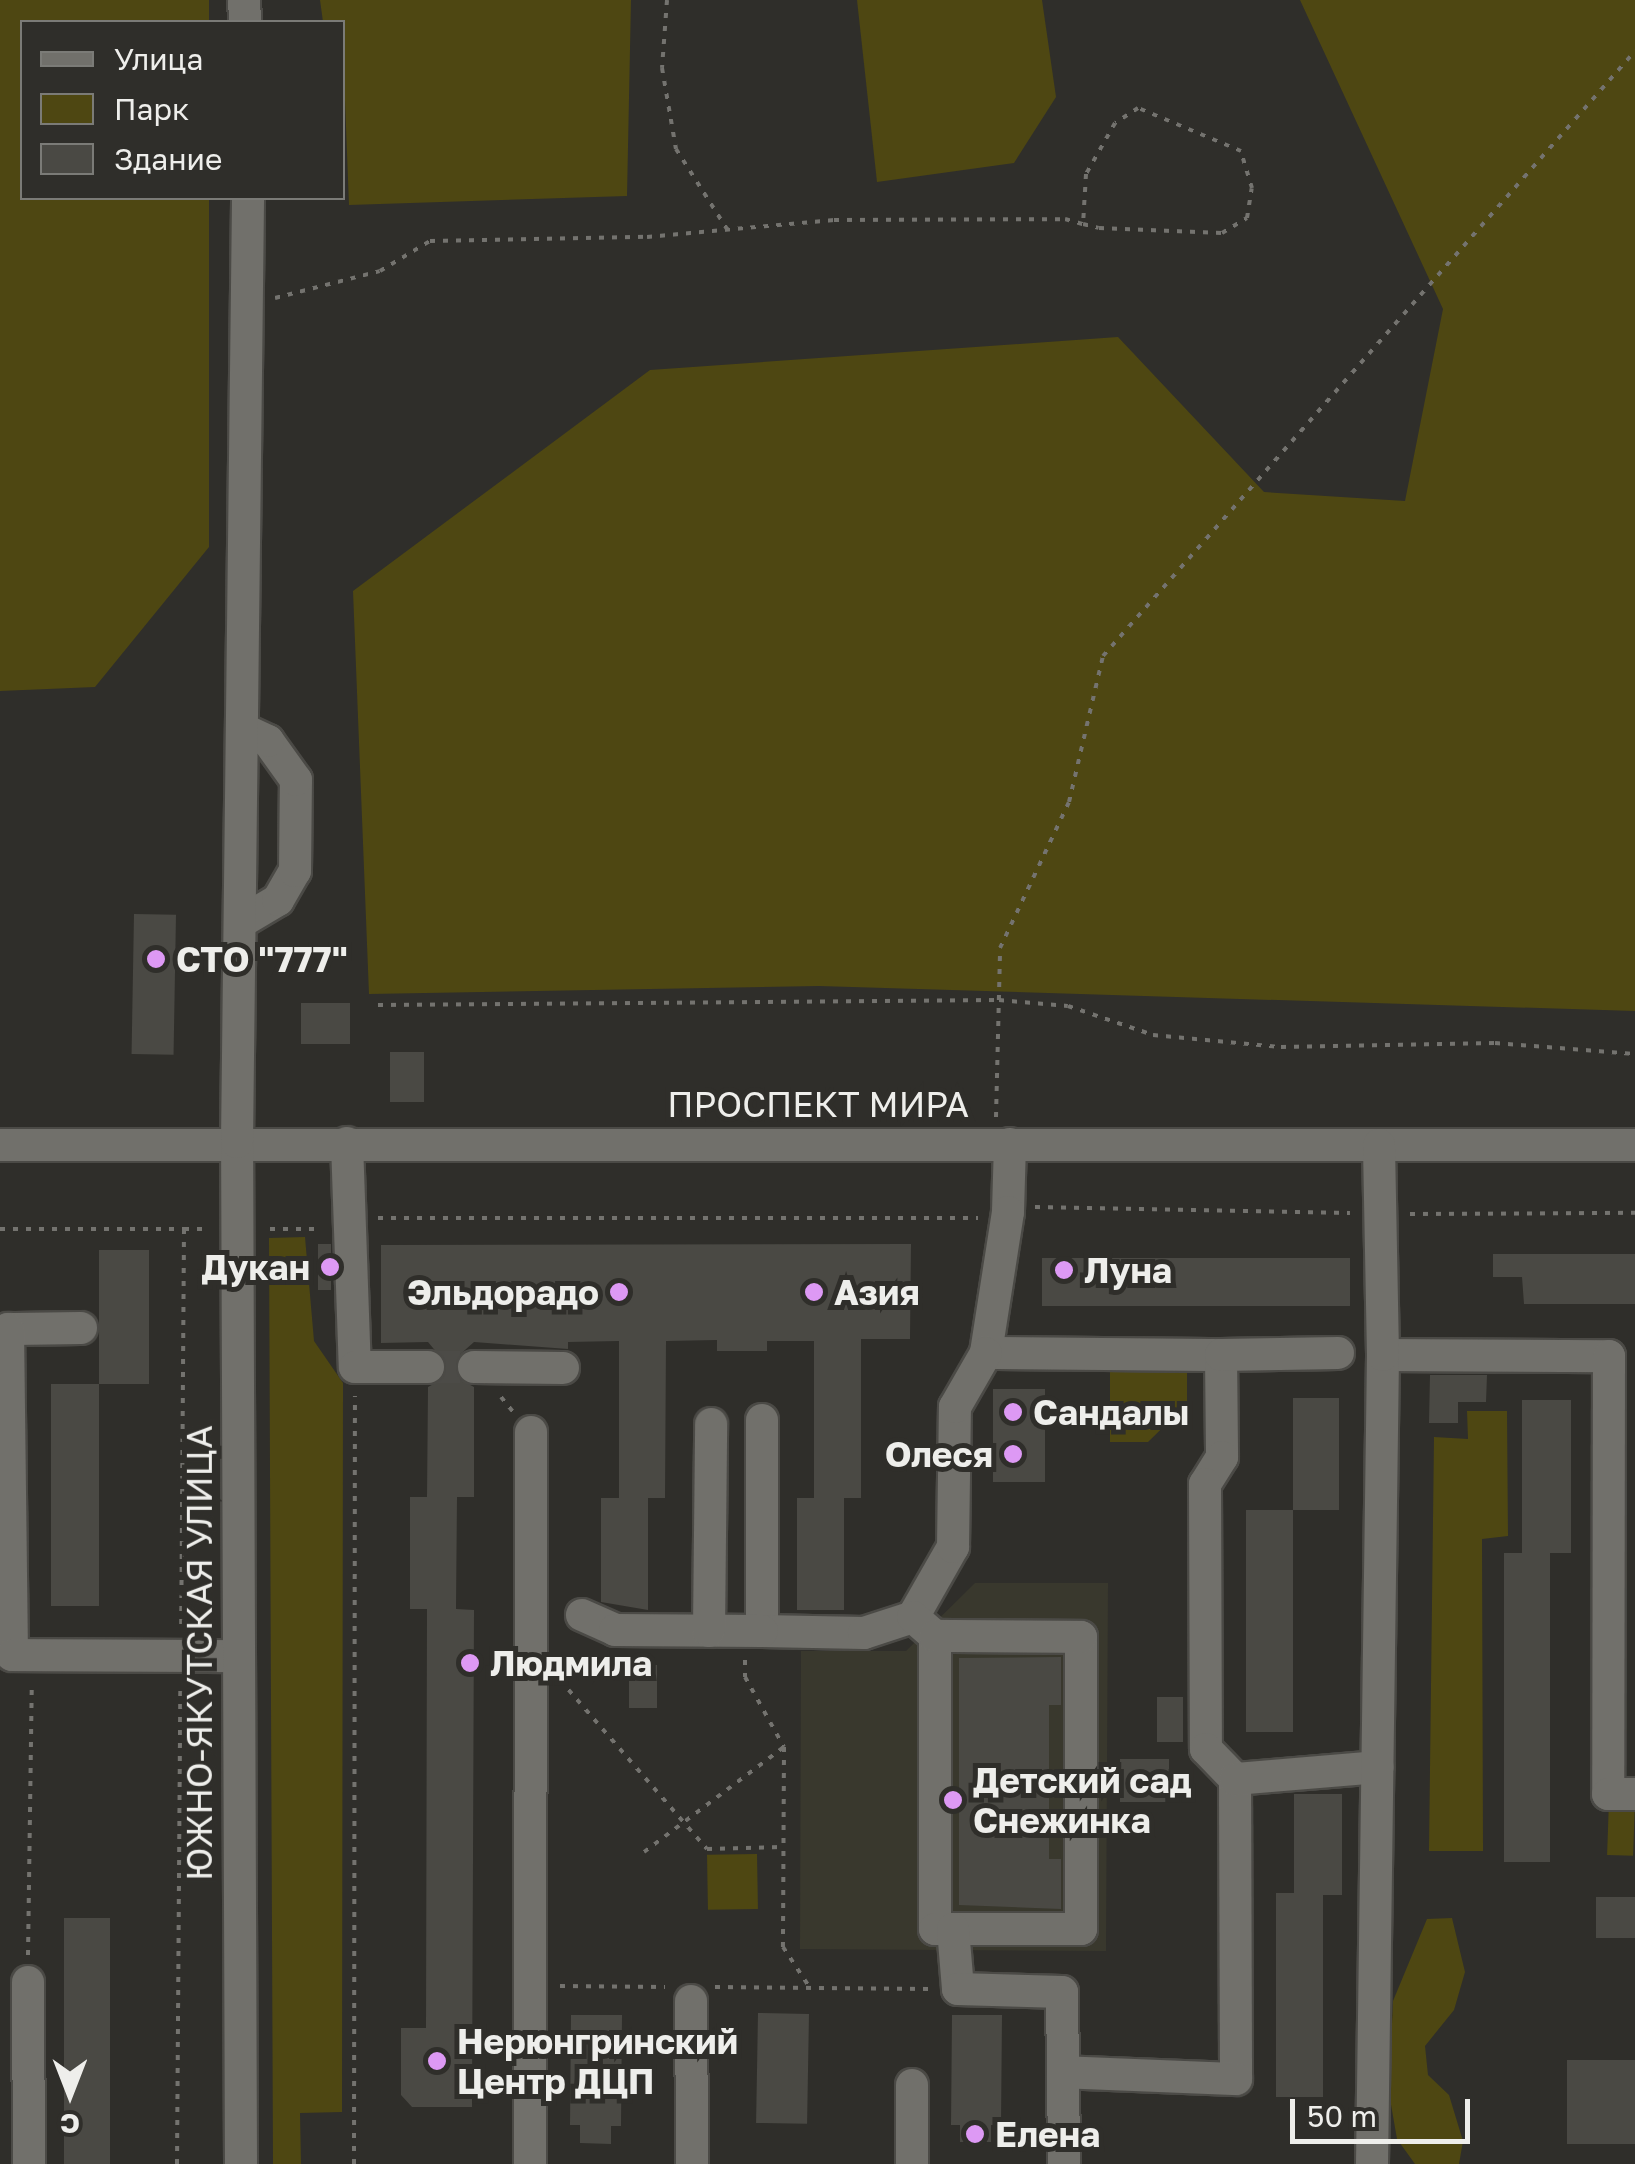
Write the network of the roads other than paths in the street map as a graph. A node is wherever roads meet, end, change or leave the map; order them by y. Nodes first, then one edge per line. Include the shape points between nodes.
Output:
1 (248, 200) edge
2 (244, 730) junction
3 (241, 922) junction
4 (238, 1142) junction
5 (347, 1143) junction
6 (0, 1144) edge
7 (1003, 1144) junction
8 (1379, 1145) junction
9 (1635, 1145) edge
10 (81, 1328) dead end
11 (986, 1354) junction
12 (1221, 1354) junction
13 (1338, 1354) dead end
14 (1382, 1354) junction
15 (1622, 1356) edge
16 (428, 1367) tunnel mouth
17 (474, 1367) tunnel mouth
18 (563, 1368) dead end
19 (762, 1420) dead end
20 (711, 1424) dead end
21 (531, 1432) road end
22 (582, 1615) dead end
23 (924, 1627) junction
24 (709, 1631) junction
25 (754, 1631) junction
26 (239, 1656) junction
27 (1377, 1767) junction
28 (1235, 1779) junction
29 (1635, 1794) edge
30 (953, 1929) junction
31 (28, 1982) road end
32 (688, 1991) road end
33 (1063, 2072) junction
34 (912, 2085) dead end
35 (29, 2164) edge
36 (241, 2164) edge
37 (530, 2164) edge
38 (692, 2164) edge
39 (912, 2164) edge
40 (1064, 2164) edge
41 (1372, 2164) edge

1 - 2 street, ЮЖНО-ЯКУТСКАЯ УЛИЦА
2 - 3 street, ЮЖНО-ЯКУТСКАЯ УЛИЦА
2 - 3 street via 268,741 296,780 295,871 278,900
3 - 4 street, ЮЖНО-ЯКУТСКАЯ УЛИЦА
4 - 5 street, ПРОСПЕКТ МИРА
4 - 6 street, ПРОСПЕКТ МИРА
4 - 26 street, ЮЖНО-ЯКУТСКАЯ УЛИЦА
5 - 7 street, ПРОСПЕКТ МИРА
5 - 16 street via 354,1366
7 - 8 street, ПРОСПЕКТ МИРА
7 - 11 street via 1008,1212
8 - 9 street, ПРОСПЕКТ МИРА
8 - 14 street
10 - 26 street via 8,1329 12,1655
11 - 12 street
11 - 23 street via 954,1407 952,1546
12 - 13 street
12 - 28 street via 1222,1457 1205,1484 1206,1749
14 - 15 street
14 - 27 street
15 - 29 street via 1608,1794
17 - 18 street
19 - 25 street
20 - 24 street
21 - 37 street
22 - 24 street via 615,1630
23 - 25 street
23 - 30 street via 935,1929
23 - 30 street via 1082,1637 1081,1929
24 - 25 street
26 - 36 street, ЮЖНО-ЯКУТСКАЯ УЛИЦА
27 - 28 street
27 - 41 street
28 - 33 street via 1236,2078
30 - 33 street via 958,1989 1062,1992
31 - 35 street
32 - 38 street
33 - 40 street
34 - 39 street

